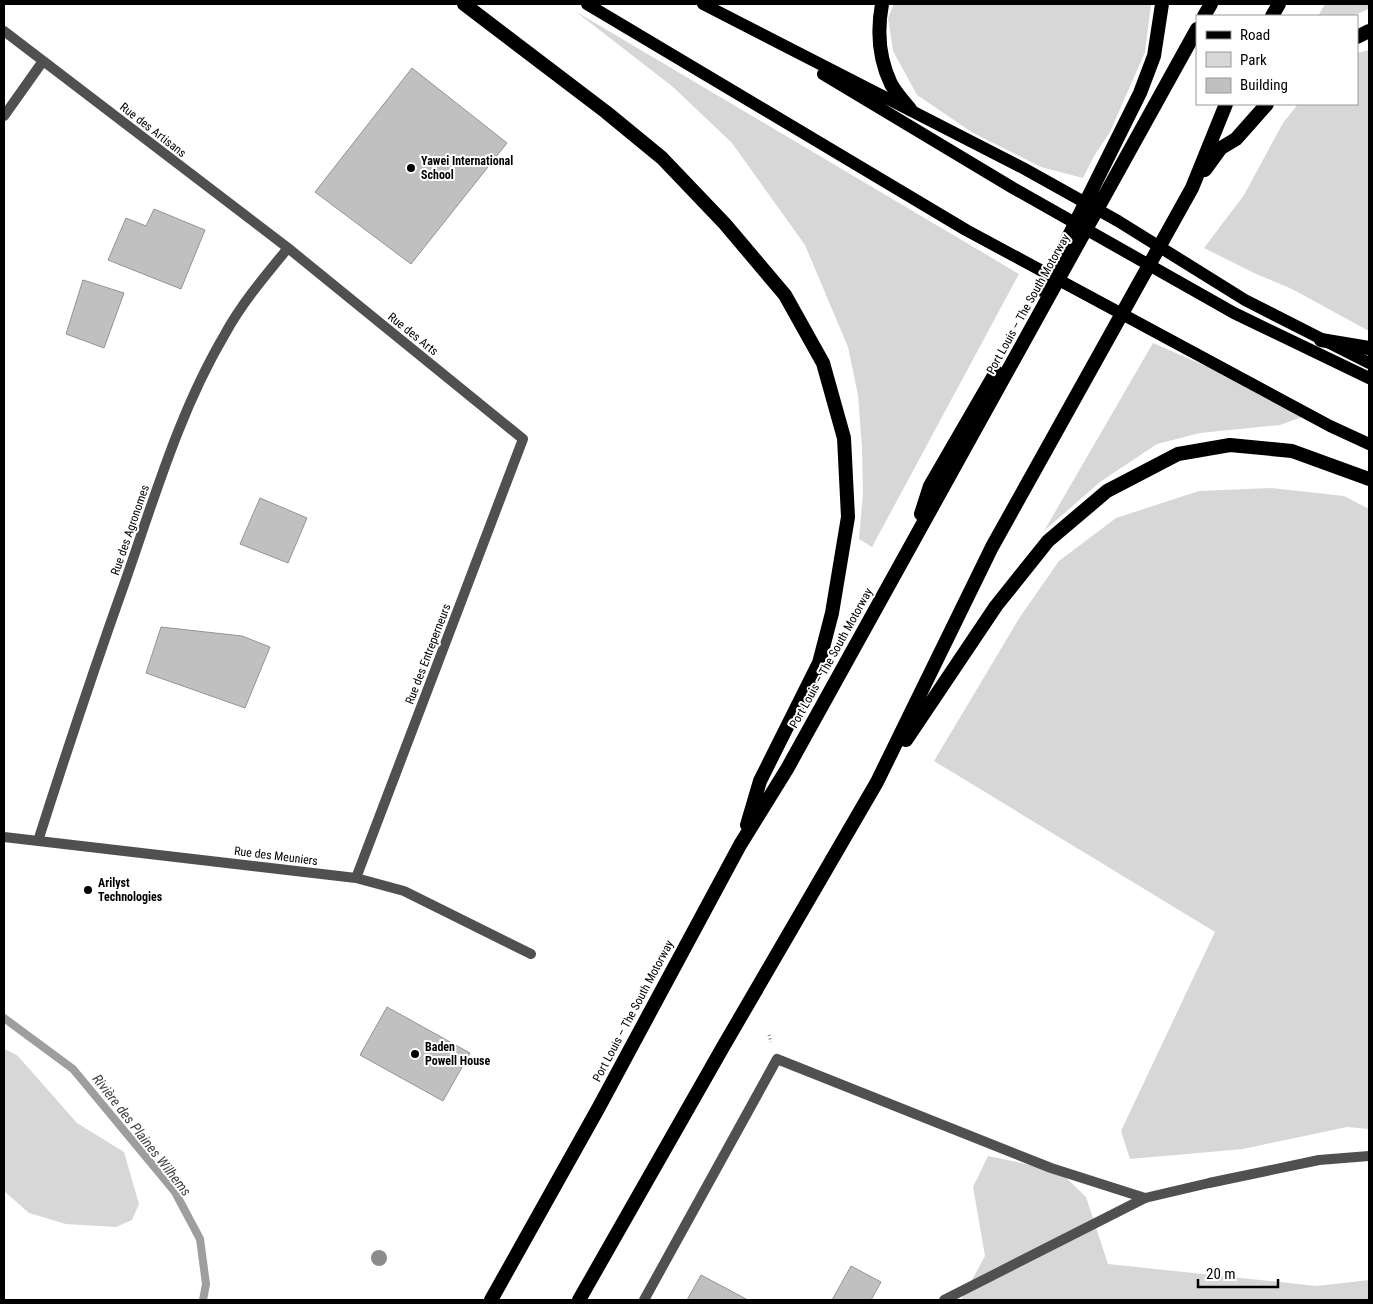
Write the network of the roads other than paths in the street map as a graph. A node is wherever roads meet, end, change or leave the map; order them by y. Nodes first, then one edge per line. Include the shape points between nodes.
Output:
1 (464, 4) edge
2 (587, 4) edge
3 (703, 4) edge
4 (882, 4) edge
5 (1162, 4) edge
6 (1211, 4) edge
7 (1205, 15) edge
8 (738, 22) junction
9 (4, 31) edge
10 (1196, 32) edge
11 (43, 61) junction
12 (1226, 105) edge
13 (1266, 105) edge
14 (910, 110) junction
15 (4, 116) edge
16 (1192, 188) junction
17 (288, 248) junction
18 (1322, 340) junction
19 (1369, 348) edge
20 (1369, 363) edge
21 (1369, 378) edge
22 (524, 439) joint
23 (1369, 444) edge
24 (1369, 479) edge
25 (907, 552) junction
26 (877, 782) junction
27 (4, 837) edge
28 (38, 842) junction
29 (740, 845) junction
30 (356, 878) junction
31 (531, 954) dead end
32 (1369, 1156) edge
33 (1145, 1198) junction
34 (491, 1300) edge
35 (579, 1300) edge
36 (644, 1300) edge
37 (944, 1300) edge

1 - 29 highway via 662,158 725,224 785,295 823,363 844,438 848,517 832,613 819,663 760,781
2 - 23 main road via 966,230
3 - 8 main road
4 - 14 highway via 879,39 882,62 892,86
5 - 25 highway via 1154,56 1140,93 1034,306 930,486
6 - 7 highway
8 - 14 main road
8 - 21 main road via 1013,188 1234,313
9 - 11 street, Rue des Artisans
10 - 25 highway, Port Louis – The South Motorway
11 - 15 street
11 - 17 street, Rue des Artisans
12 - 16 highway
13 - 16 highway via 1236,139 1221,148
14 - 18 main road via 1118,221 1244,300
16 - 26 highway via 992,546
17 - 22 street, Rue des Arts
17 - 28 street, Rue des Agronomes via 251,293 225,332 182,420 70,739
18 - 19 highway
18 - 20 main road
22 - 30 street, Rue des Entreperneurs
24 - 26 highway via 1292,451 1230,444 1178,454 1107,491 1048,541 996,606
25 - 29 highway, Port Louis – The South Motorway via 787,769
26 - 35 highway
27 - 28 street, Rue des Meuniers
28 - 30 street, Rue des Meuniers
29 - 34 highway, Port Louis – The South Motorway
30 - 31 street, Rue des Meuniers via 404,891
32 - 33 street via 1319,1160
33 - 36 street via 1051,1168 777,1059
33 - 37 street

